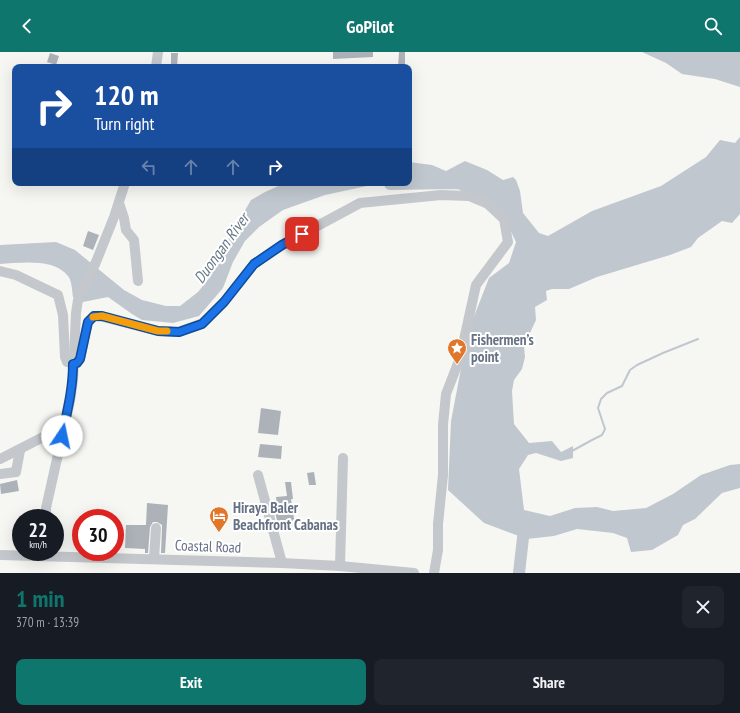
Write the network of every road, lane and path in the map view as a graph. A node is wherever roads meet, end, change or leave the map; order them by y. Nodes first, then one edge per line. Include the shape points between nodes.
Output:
1 (158, 52) edge
2 (156, 64) edge
3 (124, 186) edge
4 (118, 203) junction
5 (0, 271) edge
6 (138, 282) dead end
7 (73, 360) junction
8 (62, 436) junction
9 (20, 450) junction
10 (343, 458) dead end
11 (0, 459) edge
12 (0, 474) edge
13 (258, 475) dead end
14 (46, 509) edge
15 (156, 528) dead end
16 (0, 555) edge
17 (12, 555) edge
18 (64, 555) edge
19 (154, 559) junction
20 (282, 563) junction
21 (340, 566) junction
22 (414, 573) edge
23 (434, 573) edge

1 - 2 street
3 - 4 street
4 - 6 street via 126,230 134,240
4 - 7 street via 96,262 78,300
5 - 7 street via 16,275 58,295 63,314 65,357 67,362
7 - 8 street via 70,401
7 - 23 street via 77,363 80,359 88,322 94,316 158,331 179,332 202,324 224,302 254,264 282,245 360,203 441,195 469,196 488,204 504,220 508,242 476,285 460,358 446,394 443,476
8 - 9 street via 51,433
8 - 14 street
9 - 11 street
9 - 12 street via 16,472
10 - 21 street
13 - 20 street
15 - 19 street
16 - 17 street, Coastal Road
18 - 19 street, Coastal Road
19 - 20 street, Coastal Road
20 - 21 street, Coastal Road
21 - 22 street, Coastal Road

